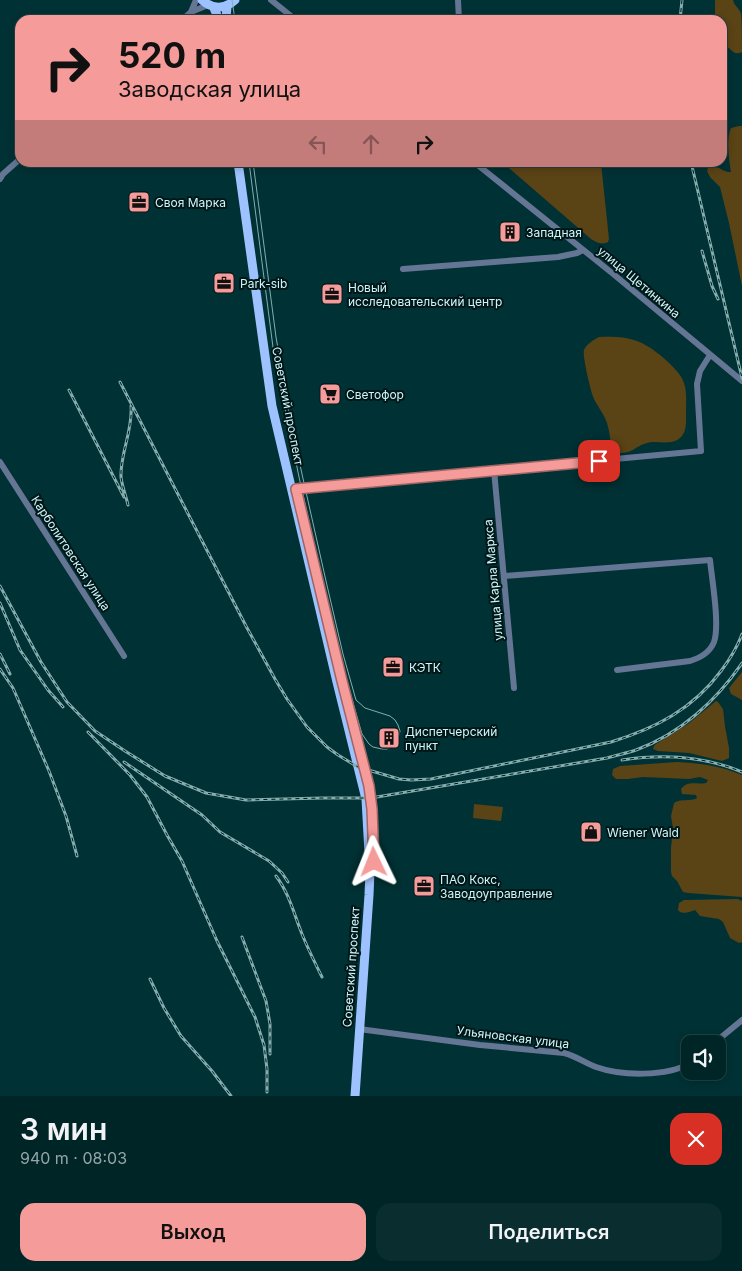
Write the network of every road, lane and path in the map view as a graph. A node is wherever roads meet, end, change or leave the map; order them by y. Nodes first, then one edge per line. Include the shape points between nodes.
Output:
1 (196, 0) edge
2 (235, 0) edge
3 (271, 0) edge
4 (458, 0) edge
5 (208, 4) edge
6 (227, 6) junction
7 (191, 12) junction
8 (188, 15) edge
9 (216, 15) edge
10 (226, 15) edge
11 (290, 15) edge
12 (460, 15) edge
13 (15, 163) edge
14 (239, 167) edge
15 (244, 167) edge
16 (480, 167) edge
17 (0, 179) edge
18 (583, 250) junction
19 (403, 269) dead end
20 (710, 355) junction
21 (742, 381) edge
22 (0, 462) edge
23 (494, 470) junction
24 (294, 490) junction
25 (504, 576) junction
26 (124, 656) dead end
27 (617, 670) dead end
28 (514, 688) dead end
29 (742, 1020) edge
30 (362, 1029) junction
31 (724, 1035) edge
32 (681, 1067) edge
33 (355, 1096) edge
34 (361, 1096) edge

1 - 7 street
2 - 6 main road
3 - 11 street
4 - 12 street
5 - 6 main road
5 - 7 street
5 - 9 main road
6 - 10 main road
7 - 8 street
13 - 17 street
14 - 24 main road, Советский проспект via 268,383
15 - 24 main road, Советский проспект via 273,381
16 - 18 street, улица Щетинкина
18 - 19 street via 558,257
18 - 20 street, улица Щетинкина
20 - 21 street, улица Щетинкина
20 - 23 street via 700,371 697,384 701,451
22 - 26 street, Карболитовская улица
23 - 24 street
23 - 25 street, улица Карла Маркса
24 - 30 main road, Советский проспект via 366,799 370,871
25 - 27 street via 710,560 716,620 715,636 707,652 690,661
25 - 28 street, улица Карла Маркса
29 - 31 street
30 - 32 street, Ульяновская улица via 564,1053 609,1071 646,1073
30 - 33 main road, Советский проспект
30 - 34 main road, Советский проспект

